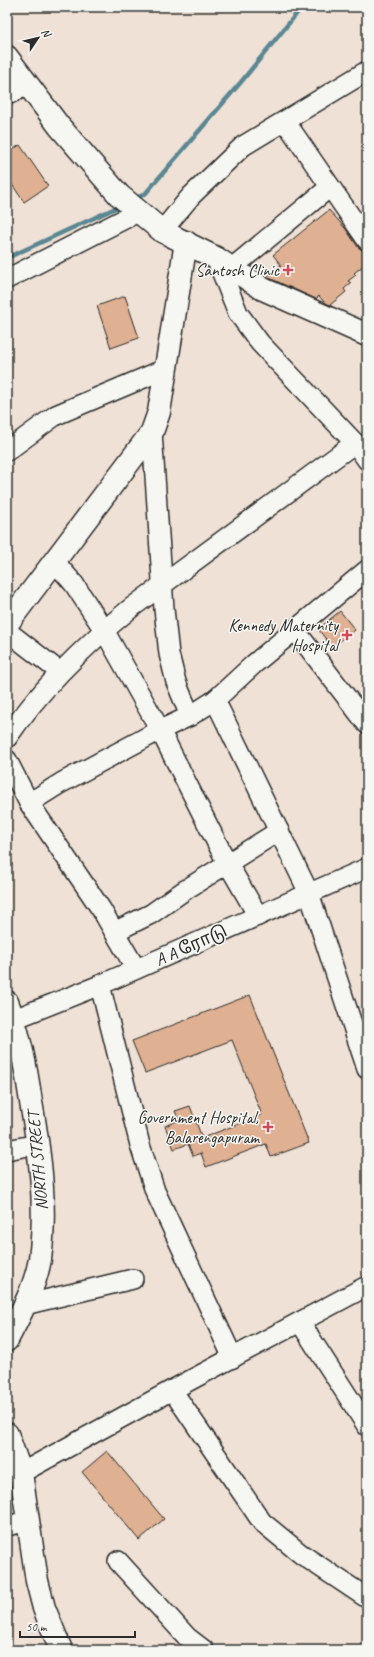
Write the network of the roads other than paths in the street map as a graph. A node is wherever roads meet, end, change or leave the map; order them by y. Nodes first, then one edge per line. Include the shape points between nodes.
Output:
1 (7, 57) edge
2 (367, 71) edge
3 (28, 85) junction
4 (7, 95) edge
5 (285, 121) junction
6 (330, 187) junction
7 (138, 212) junction
8 (162, 231) junction
9 (367, 240) edge
10 (186, 242) junction
11 (224, 263) junction
12 (7, 279) edge
13 (367, 335) edge
14 (165, 369) junction
15 (152, 432) junction
16 (354, 443) junction
17 (7, 451) edge
18 (367, 460) edge
19 (54, 561) junction
20 (367, 570) edge
21 (163, 585) junction
22 (7, 624) edge
23 (104, 630) junction
24 (295, 630) junction
25 (7, 631) edge
26 (60, 672) junction
27 (215, 700) junction
28 (190, 716) junction
29 (367, 724) edge
30 (160, 730) junction
31 (7, 738) edge
32 (7, 760) edge
33 (29, 803) junction
34 (279, 831) junction
35 (228, 864) junction
36 (367, 868) edge
37 (309, 893) junction
38 (258, 916) junction
39 (114, 932) junction
40 (136, 969) junction
41 (100, 985) junction
42 (10, 1010) edge
43 (360, 1022) edge
44 (367, 1069) edge
45 (38, 1144) junction
46 (7, 1150) edge
47 (133, 1279) dead end
48 (367, 1286) edge
49 (24, 1305) junction
50 (300, 1322) junction
51 (7, 1340) edge
52 (233, 1358) junction
53 (172, 1390) junction
54 (367, 1426) edge
55 (7, 1436) edge
56 (22, 1473) junction
57 (28, 1522) junction
58 (7, 1526) edge
59 (118, 1561) dead end
60 (367, 1598) edge
61 (61, 1650) edge
62 (204, 1650) edge

1 - 3 street
2 - 5 street
3 - 4 street
3 - 7 street via 59,126 119,195
5 - 6 street
5 - 8 street via 243,146 190,196
6 - 9 street
6 - 11 street
7 - 8 street
7 - 12 street
8 - 10 street
10 - 11 street
10 - 14 street
11 - 13 street via 263,289
11 - 16 street via 238,313 260,343
14 - 15 street via 159,412
14 - 17 street via 56,415
15 - 19 street
15 - 21 street
16 - 18 street
16 - 21 street
19 - 22 street
19 - 23 street via 74,584
20 - 24 street
21 - 23 street
21 - 28 street via 169,654 176,682
23 - 26 street
23 - 30 street
24 - 27 street
24 - 29 street
25 - 26 street
26 - 31 street via 23,713
27 - 28 street
27 - 34 street
28 - 30 street
30 - 33 street via 61,782
30 - 35 street
32 - 33 street
33 - 39 street
34 - 35 street
34 - 37 street
35 - 38 street
35 - 39 street via 151,914
36 - 37 street, A A ரோடு
37 - 38 street, A A ரோடு
37 - 43 street
38 - 40 street, A A ரோடு
39 - 40 street
40 - 41 street, A A ரோடு
41 - 42 street, A A ரோடு
41 - 52 street via 140,1145 155,1191
42 - 45 street, NORTH STREET via 23,1053
43 - 44 street
45 - 46 street
45 - 49 street, NORTH STREET via 44,1202 40,1260
47 - 49 street
48 - 50 street
49 - 51 street, NORTH STREET
50 - 52 street
50 - 54 street
52 - 53 street
53 - 56 street
53 - 60 street via 262,1522 301,1554
55 - 56 street
56 - 57 street
57 - 58 street
57 - 61 street via 37,1581 44,1608
59 - 62 street via 187,1637

